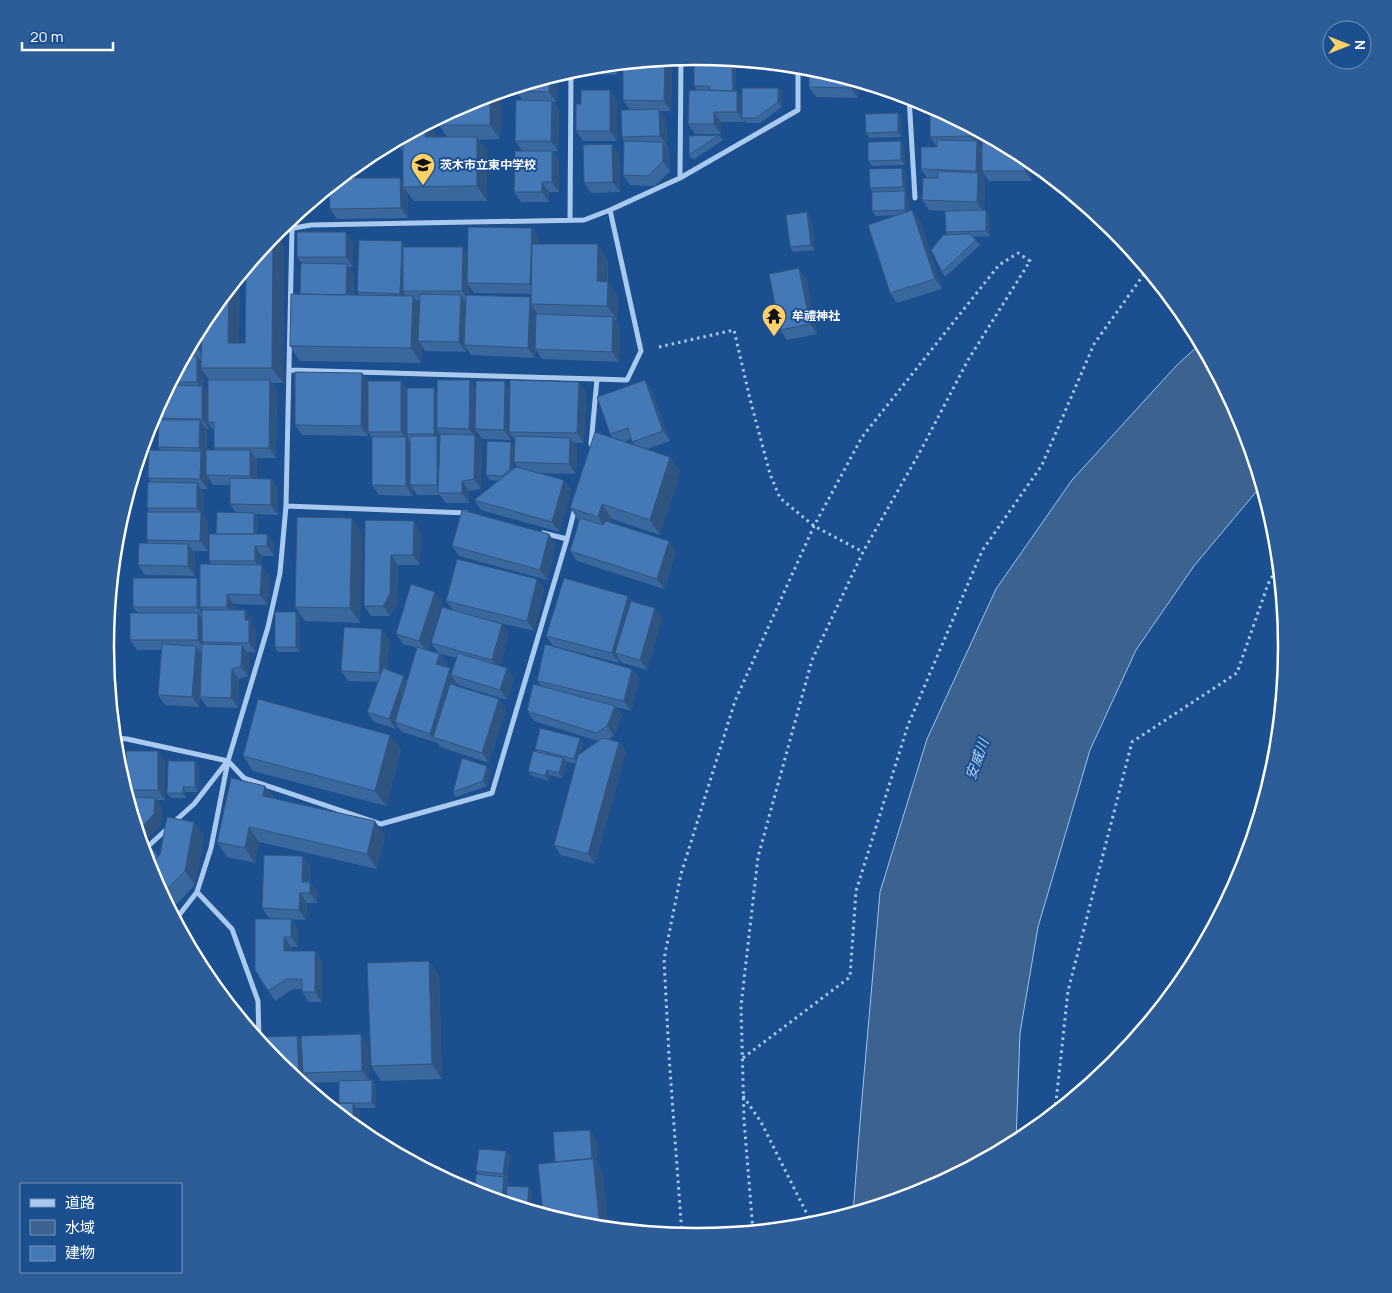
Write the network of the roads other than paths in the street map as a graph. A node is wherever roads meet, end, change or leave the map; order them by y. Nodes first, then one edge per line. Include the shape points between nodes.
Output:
1 (680, 65) edge
2 (798, 74) edge
3 (571, 79) edge
4 (910, 106) edge
5 (680, 178) junction
6 (915, 198) dead end
7 (610, 210) junction
8 (570, 220) junction
9 (292, 228) joint
10 (289, 370) junction
11 (597, 379) junction
12 (590, 448) edge
13 (576, 503) edge
14 (286, 506) junction
15 (474, 515) edge
16 (539, 532) edge
17 (567, 539) junction
18 (122, 739) edge
19 (228, 761) junction
20 (150, 845) edge
21 (197, 892) junction
22 (180, 914) edge
23 (259, 1030) edge

1 - 5 street
2 - 5 street via 798,110
3 - 8 street
4 - 6 street
5 - 7 street
7 - 8 street via 584,220
7 - 11 street via 641,351 627,380
8 - 9 street
9 - 10 street
10 - 11 street
10 - 14 street
11 - 12 street
13 - 17 street
14 - 15 street via 464,512
14 - 19 street via 280,573 268,627
16 - 17 street
17 - 19 street via 492,793 381,824 244,778
18 - 19 street
19 - 20 street via 194,804
19 - 21 street via 211,848
21 - 22 street
21 - 23 street via 232,929 258,1001

